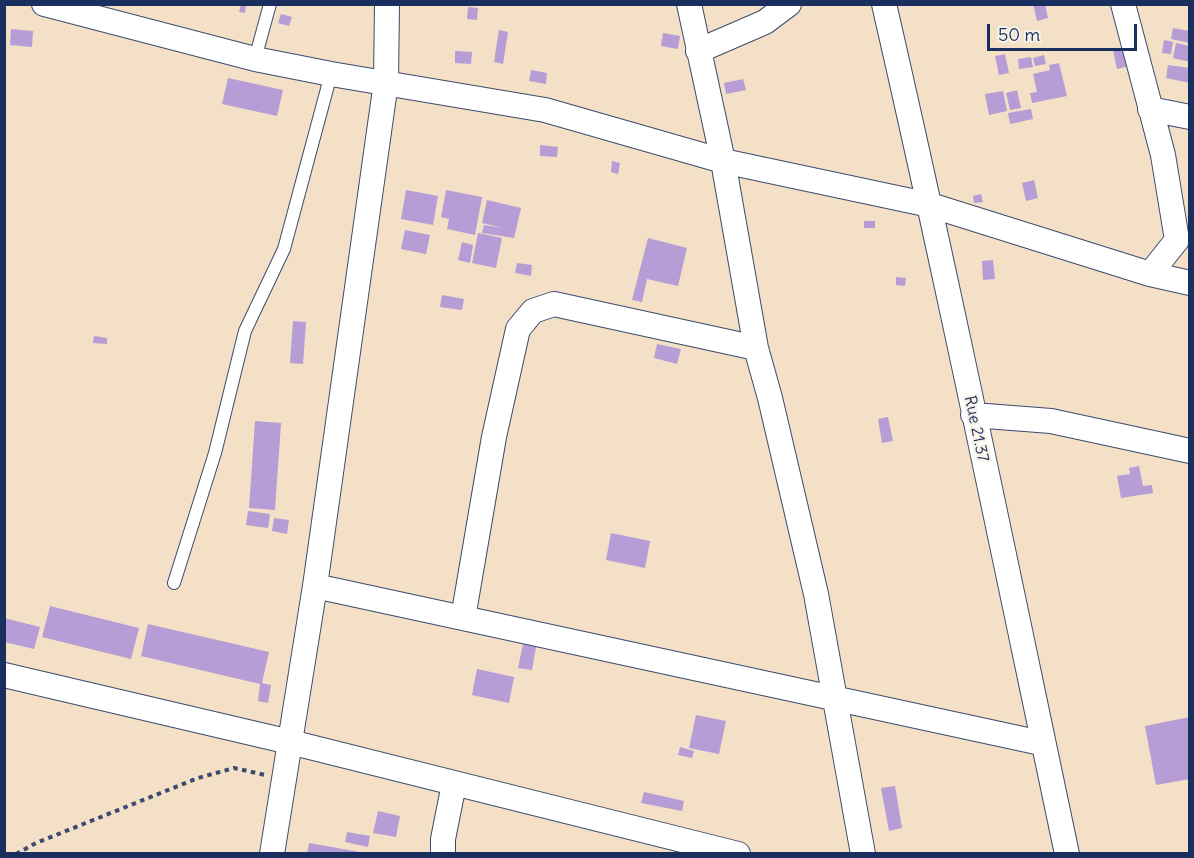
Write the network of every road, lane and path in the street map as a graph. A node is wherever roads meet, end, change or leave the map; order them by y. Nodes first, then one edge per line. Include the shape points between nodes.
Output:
1 (44, 4) edge
2 (270, 4) edge
3 (387, 4) edge
4 (689, 4) edge
5 (789, 4) edge
6 (884, 4) edge
7 (1123, 4) edge
8 (698, 51) junction
9 (255, 59) junction
10 (331, 74) junction
11 (386, 82) junction
12 (1150, 109) junction
13 (1190, 117) edge
14 (723, 161) junction
15 (930, 205) junction
16 (1177, 240) junction
17 (1190, 273) edge
18 (1150, 274) junction
19 (1190, 283) edge
20 (756, 348) junction
21 (973, 415) junction
22 (1190, 452) edge
23 (174, 583) dead end
24 (315, 586) junction
25 (463, 618) junction
26 (4, 675) edge
27 (834, 698) junction
28 (290, 742) junction
29 (1041, 743) junction
30 (285, 780) junction
31 (454, 784) junction
32 (16, 854) edge
33 (272, 854) edge
34 (443, 854) edge
35 (738, 854) edge
36 (862, 854) edge
37 (1067, 854) edge

1 - 9 street
2 - 9 lane
3 - 11 street
4 - 8 street
5 - 8 street via 765,22
6 - 15 street, Rue 21.37
7 - 12 street
8 - 14 street
9 - 10 street
10 - 11 street
10 - 23 lane via 284,249 245,331 215,453
11 - 14 street via 545,110
11 - 24 street
12 - 13 street
12 - 16 street via 1163,155
14 - 15 street
14 - 20 street
15 - 18 street
15 - 21 street, Rue 21.37
16 - 17 street
16 - 18 street
18 - 19 street
20 - 25 street via 554,304 533,311 518,329 494,437
20 - 27 street via 816,594
21 - 22 street via 1051,421
21 - 29 street, Rue 21.37
24 - 25 street
24 - 28 street
25 - 27 street
26 - 28 street
27 - 29 street
27 - 36 street
28 - 30 street
28 - 31 street
29 - 37 street, Rue 21.37
30 - 32 path via 234,768 198,778
30 - 33 street
31 - 34 street
31 - 35 street

